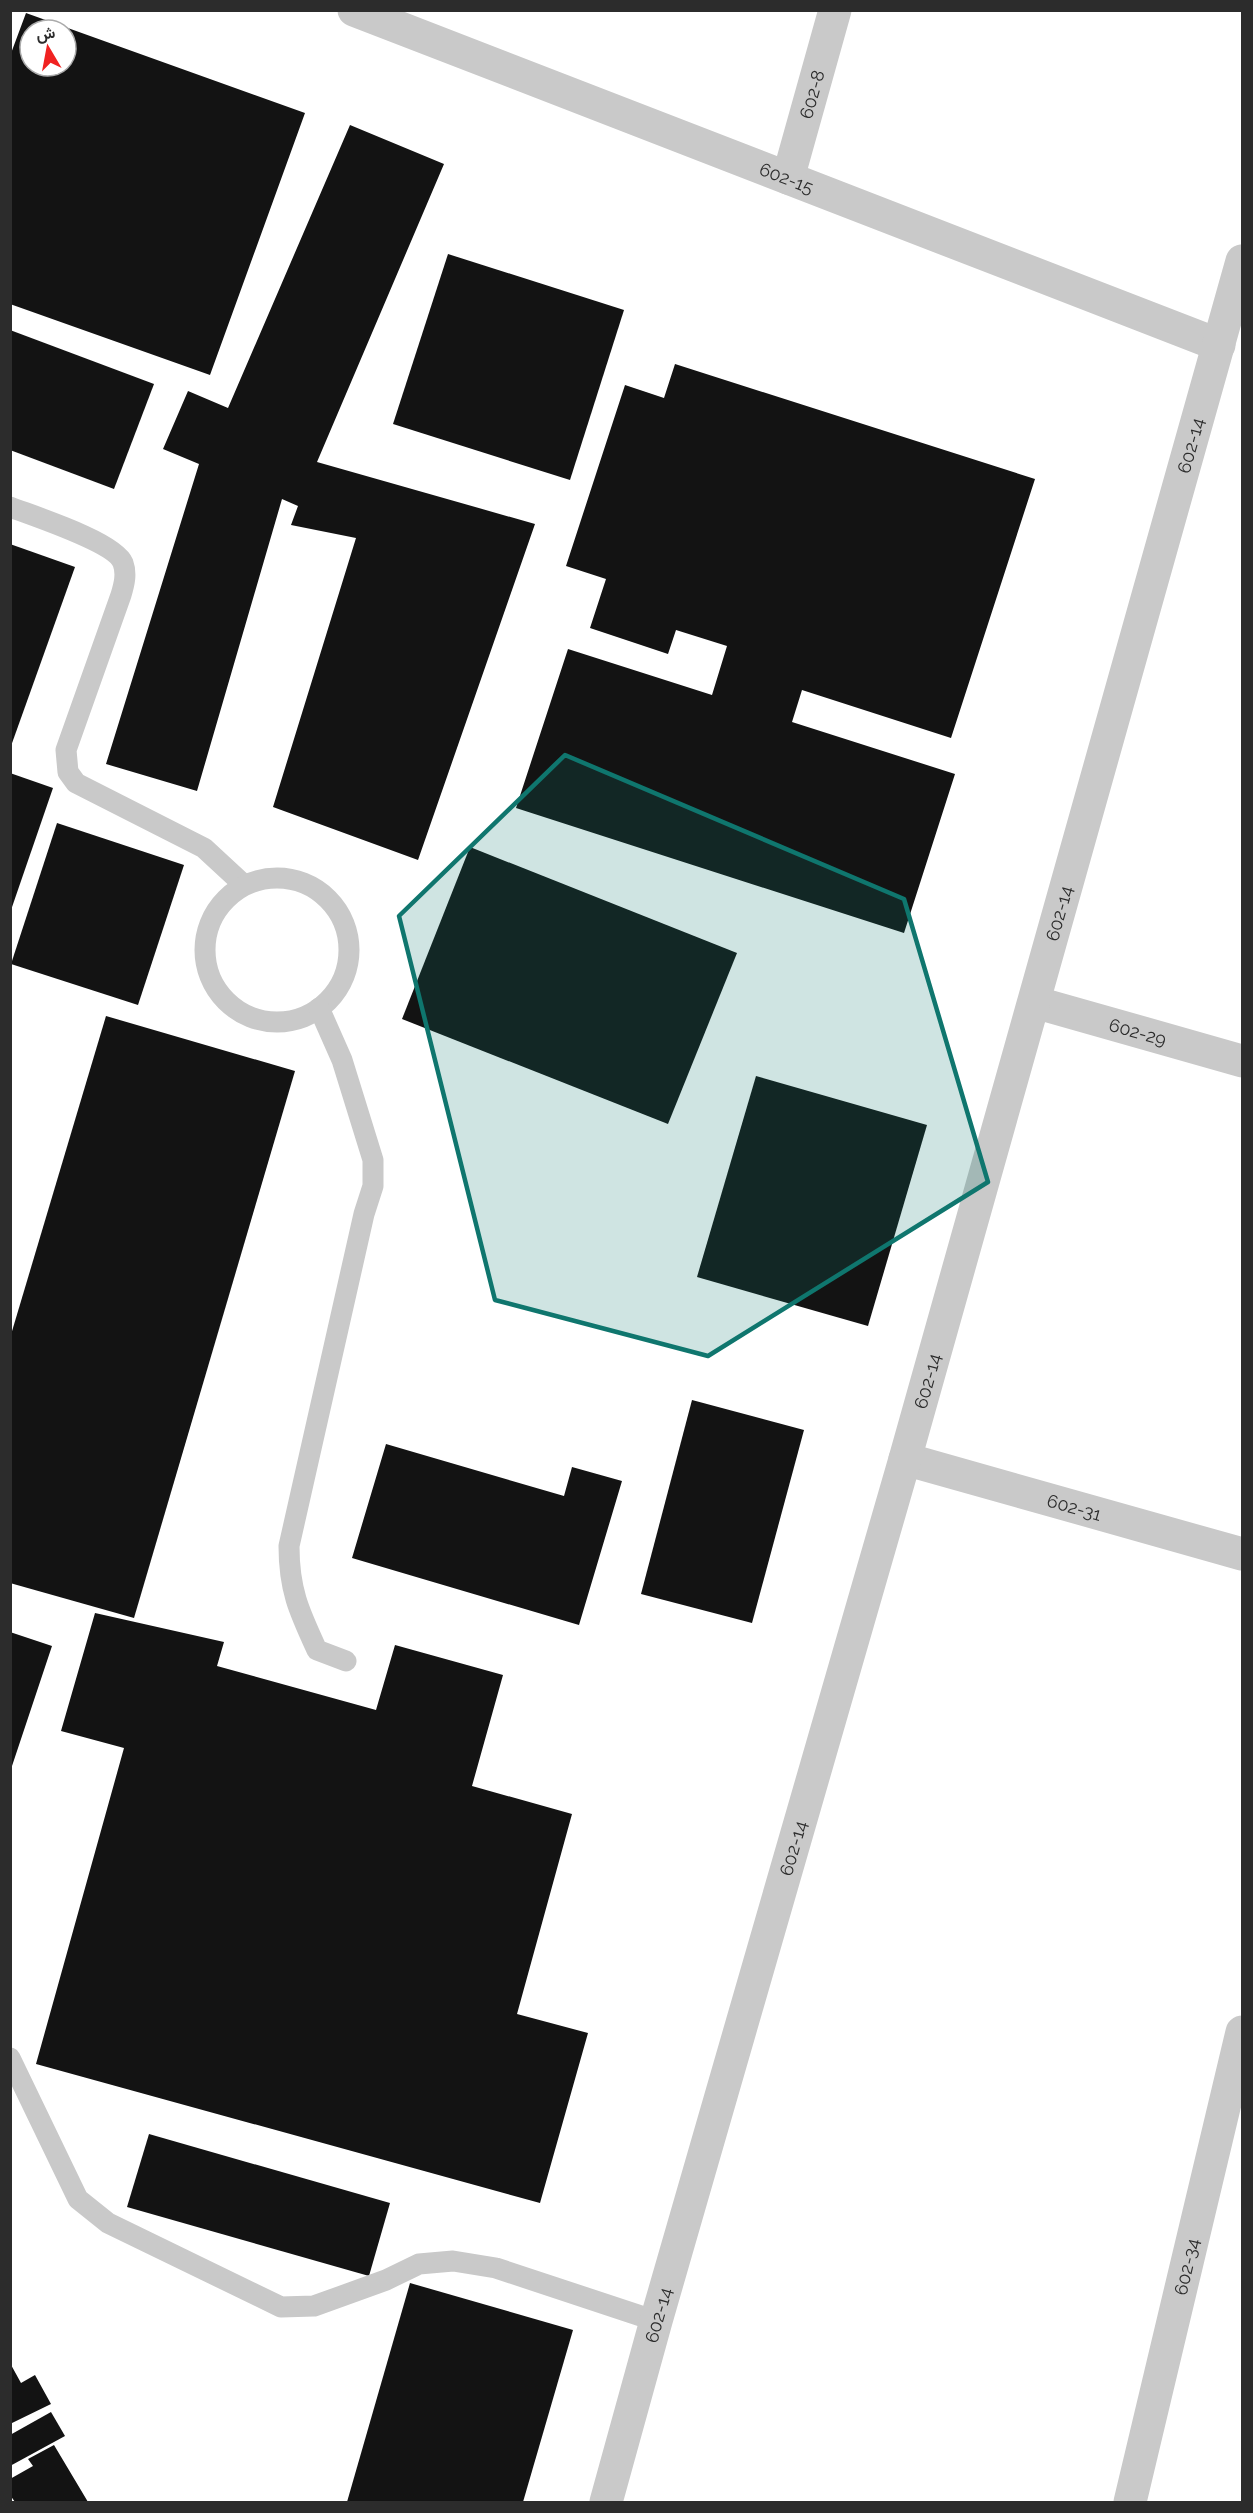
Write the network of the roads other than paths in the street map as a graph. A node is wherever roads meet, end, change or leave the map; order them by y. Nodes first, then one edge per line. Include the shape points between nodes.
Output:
1 (354, 10) edge
2 (835, 10) edge
3 (392, 18) edge
4 (788, 178) junction
5 (1242, 261) edge
6 (1219, 345) junction
7 (10, 507) edge
8 (244, 885) junction
9 (1034, 1002) junction
10 (319, 1008) junction
11 (1242, 1061) edge
12 (905, 1459) junction
13 (1242, 1554) edge
14 (346, 1662) dead end
15 (1242, 2032) edge
16 (10, 2058) edge
17 (657, 2320) junction
18 (606, 2502) edge
19 (1130, 2502) edge

1 - 3 street, 602-15
2 - 4 street, 602-8
3 - 4 street, 602-15
4 - 6 street, 602-15
5 - 6 street, 602-14
6 - 9 street, 602-14
7 - 8 lane via 99,542 123,562 122,595 66,750 68,772 76,783 204,848
8 - 10 lane via 271,878 293,879 316,888 334,905 346,928 350,950 346,972 335,992
8 - 10 lane via 224,900 210,921 204,945 207,970 218,992 234,1008 255,1019 277,1022 299,1018
9 - 11 street, 602-29
9 - 12 street, 602-14
10 - 14 lane via 342,1060 373,1160 373,1185 289,1546 289,1574 299,1610 317,1650
12 - 13 street, 602-31
12 - 17 street, 602-14
15 - 19 street, 602-34
16 - 17 lane via 78,2199 108,2223 281,2307 314,2306 419,2264 453,2261 496,2268
17 - 18 street, 602-14

